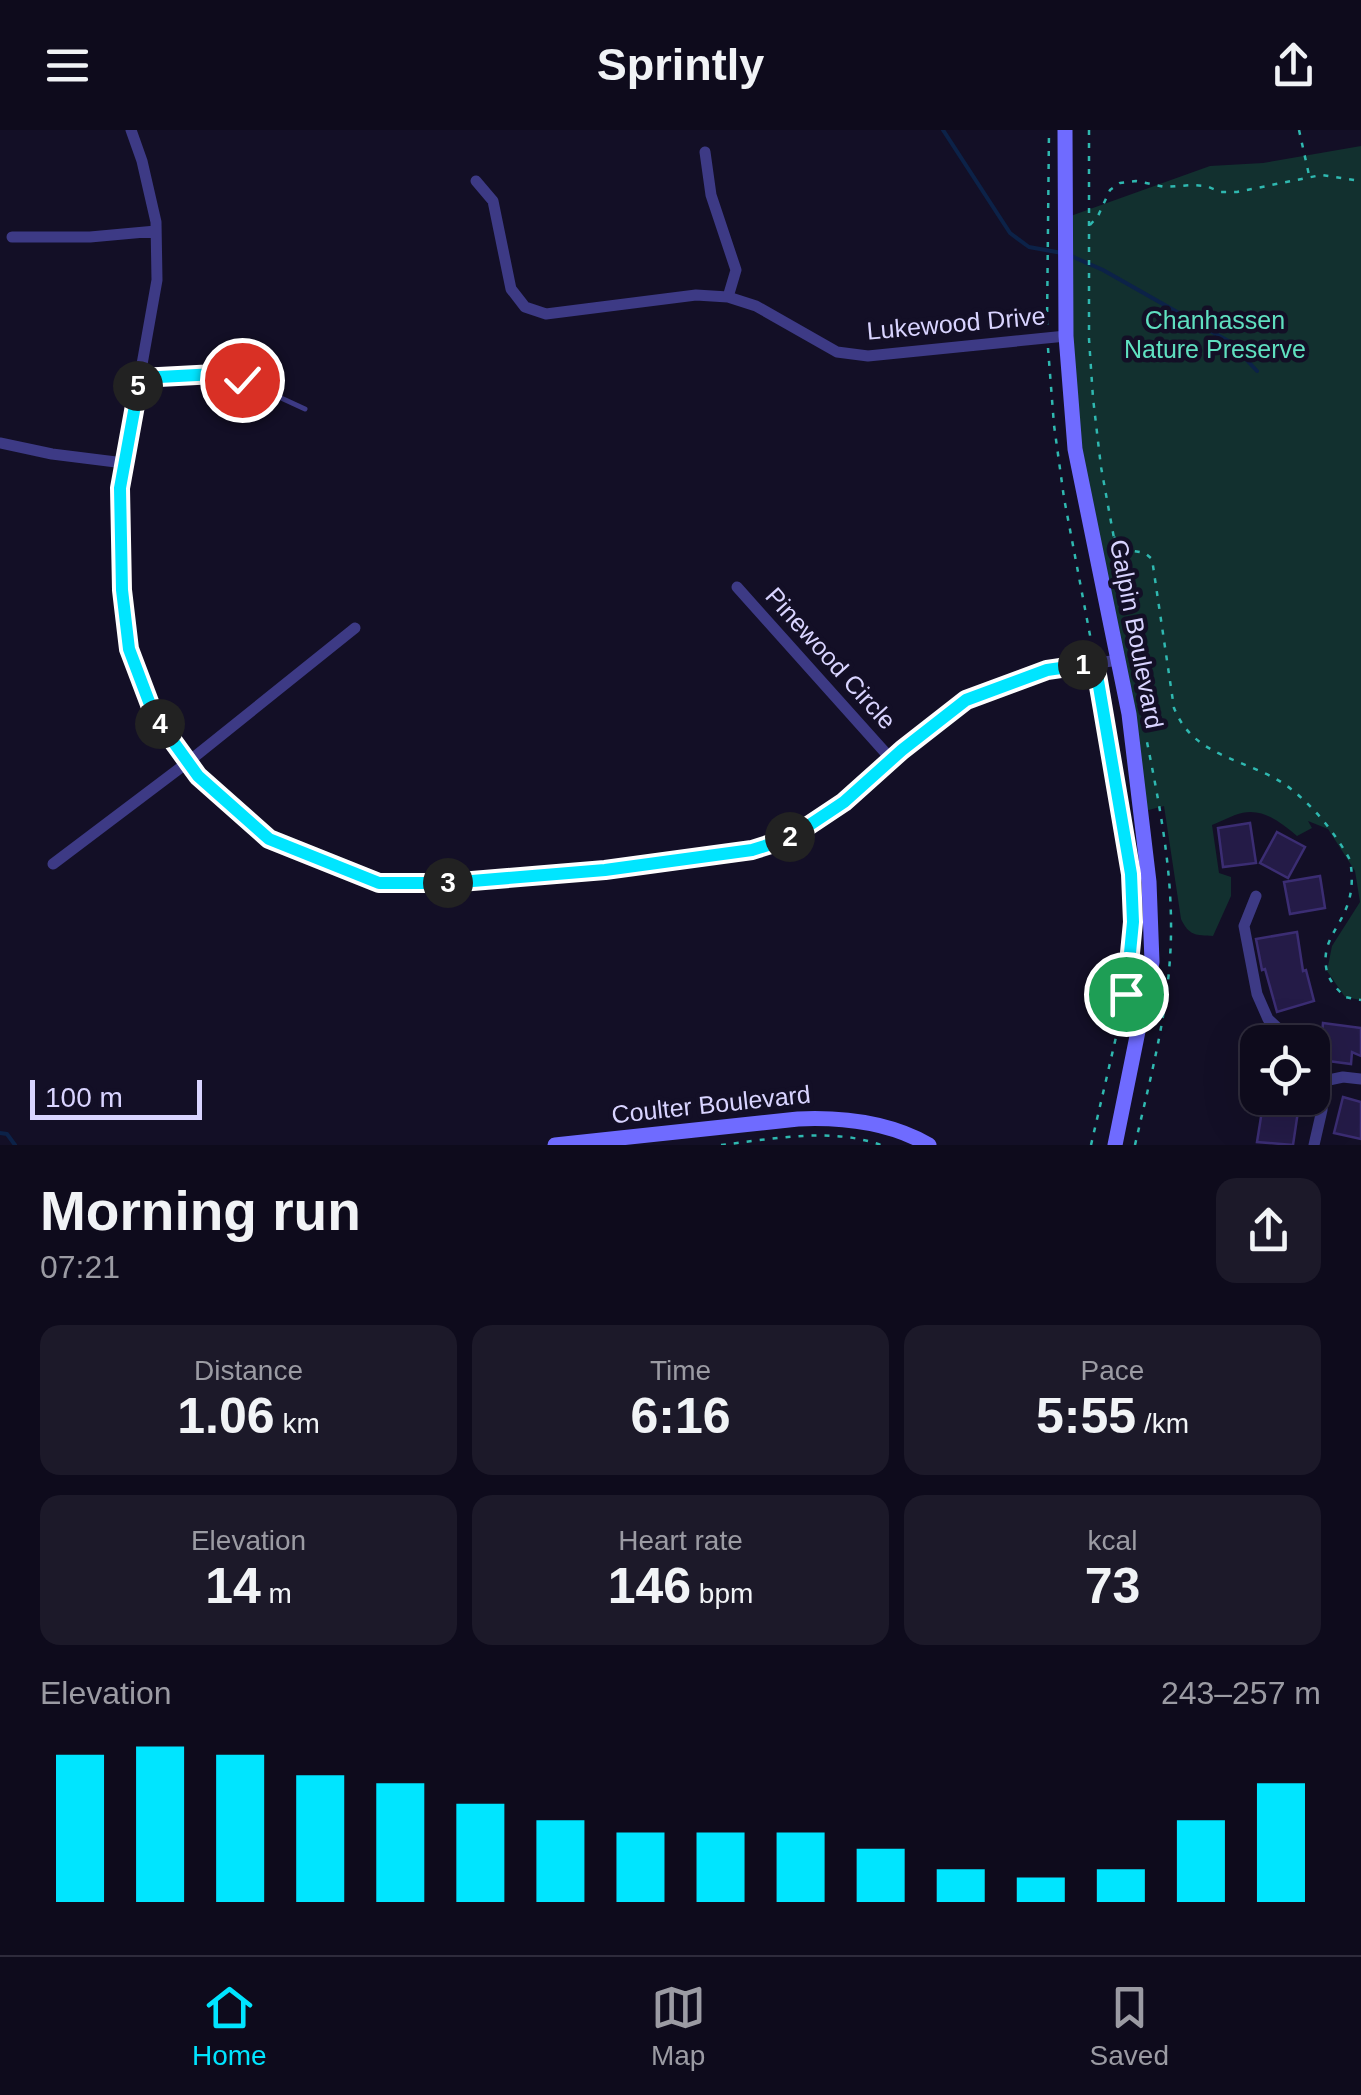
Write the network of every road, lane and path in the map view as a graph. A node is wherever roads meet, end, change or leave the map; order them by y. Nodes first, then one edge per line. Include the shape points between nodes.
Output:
1 (131, 130) edge
2 (1049, 130) edge
3 (1064, 130) edge
4 (1298, 130) edge
5 (704, 152) dead end
6 (1309, 177) junction
7 (476, 181) dead end
8 (1361, 181) edge
9 (1088, 226) dead end
10 (156, 232) junction
11 (12, 237) dead end
12 (728, 297) junction
13 (1066, 336) junction
14 (1047, 338) junction
15 (140, 378) junction
16 (305, 409) dead end
17 (0, 442) edge
18 (124, 462) junction
19 (1114, 537) dead end
20 (737, 587) dead end
21 (355, 628) dead end
22 (1119, 660) junction
23 (1095, 663) junction
24 (891, 760) junction
25 (188, 762) junction
26 (53, 864) dead end
27 (1358, 879) dead end
28 (1256, 896) dead end
29 (1346, 925) dead end
30 (1361, 1000) edge
31 (1274, 1025) edge
32 (1361, 1079) edge
33 (1330, 1080) edge
34 (1321, 1115) edge
35 (567, 1144) edge
36 (555, 1145) edge
37 (721, 1145) edge
38 (881, 1145) edge
39 (929, 1145) edge
40 (1091, 1145) edge
41 (1115, 1145) edge
42 (1314, 1145) edge

1 - 10 street
2 - 14 path
3 - 13 street, Galpin Boulevard
4 - 6 path
5 - 12 street via 736,270
6 - 8 path
6 - 9 path via 1237,192 1120,183
7 - 12 street, Lukewood Drive via 494,201 511,290 526,308 546,314
10 - 11 street
10 - 15 street via 156,286
12 - 14 street, Lukewood Drive via 837,352 868,356
13 - 14 street, Lukewood Drive
13 - 22 street, Galpin Boulevard via 1075,449
14 - 23 path via 1062,480
15 - 16 lane via 216,374
15 - 18 street
17 - 18 street
18 - 25 street via 122,590 129,649 154,715
19 - 27 path via 1152,559 1180,724 1218,754 1290,788 1320,817
20 - 24 street, Pinewood Circle
21 - 25 street
22 - 23 street
22 - 41 street, Galpin Boulevard via 1150,882 1152,962
23 - 24 street via 1047,670 966,700
23 - 40 path via 1133,922 1126,994
24 - 25 street via 790,838 752,850 448,883 379,883 269,839
25 - 26 street
28 - 31 street via 1244,926 1256,994
29 - 30 path via 1327,957 1327,970 1344,997
32 - 33 street
34 - 42 street
35 - 36 street, Coulter Boulevard
35 - 39 street, Coulter Boulevard via 828,1118 878,1125
37 - 38 path via 822,1135

